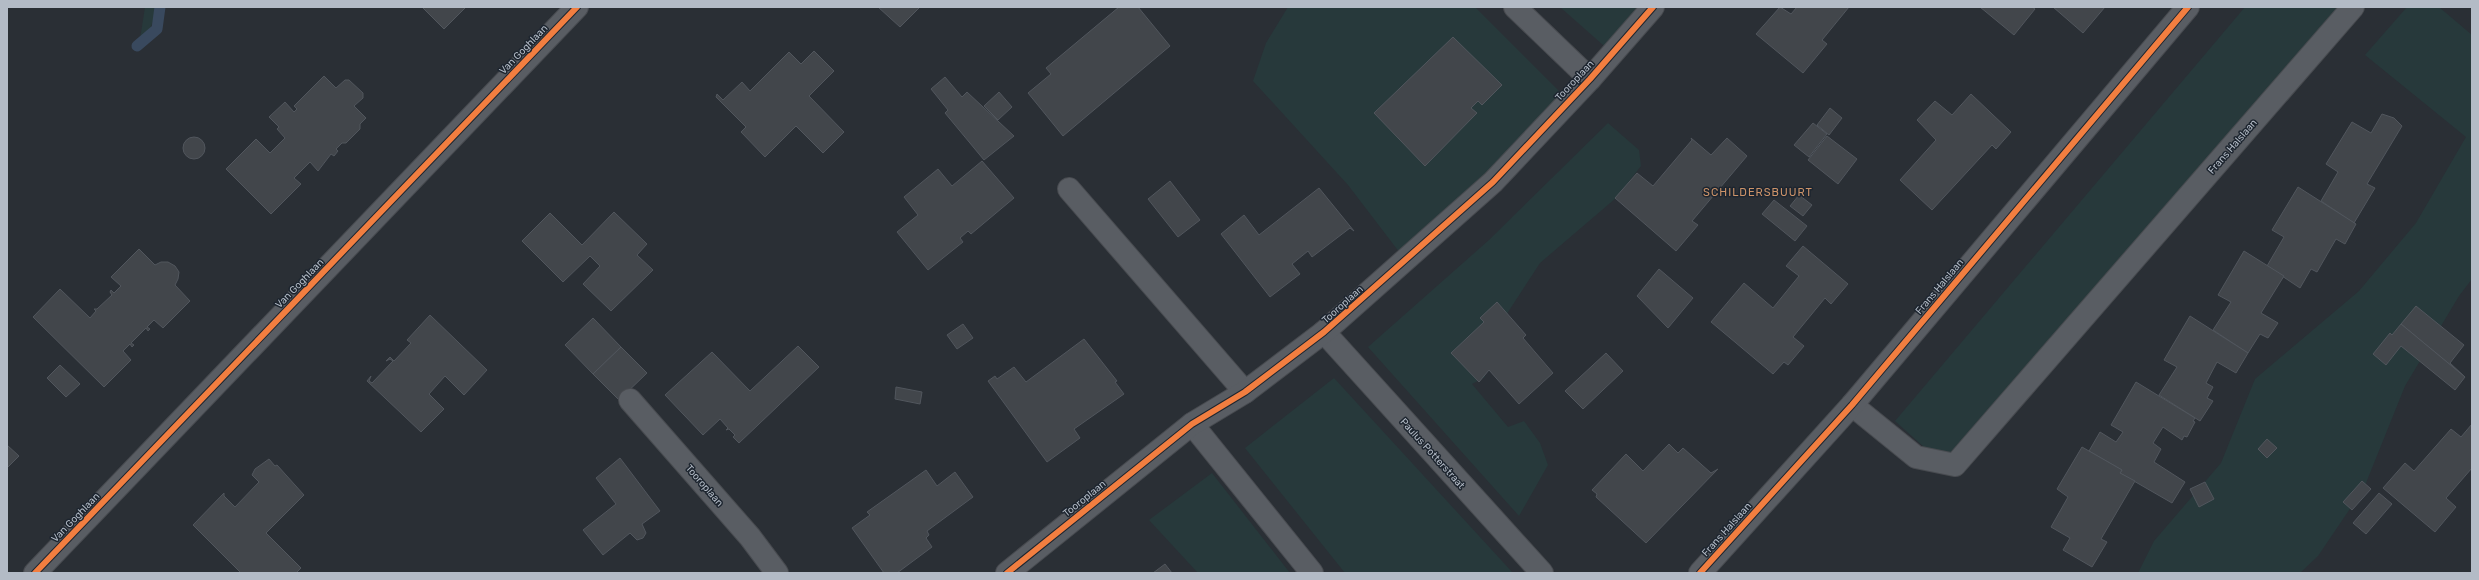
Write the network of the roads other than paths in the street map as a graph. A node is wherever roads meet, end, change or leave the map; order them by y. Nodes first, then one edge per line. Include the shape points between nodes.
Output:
1 (577, 7) edge
2 (1515, 7) edge
3 (1653, 7) edge
4 (2188, 7) edge
5 (2353, 7) edge
6 (1590, 79) junction
7 (1068, 189) dead end
8 (1324, 332) junction
9 (1245, 392) junction
10 (630, 400) dead end
11 (1852, 405) junction
12 (1192, 424) junction
13 (35, 573) edge
14 (777, 573) edge
15 (1007, 573) edge
16 (1312, 573) edge
17 (1542, 573) edge
18 (1700, 573) edge

1 - 13 street, Van Goghlaan
2 - 6 street, Tooroplaan
3 - 6 street, Tooroplaan
4 - 11 street, Frans Halslaan
5 - 11 street, Frans Halslaan via 1955,465 1916,457
6 - 8 street, Tooroplaan via 1493,182
7 - 9 street
8 - 9 street, Tooroplaan
8 - 17 street, Paulus Potterstraat
9 - 12 street, Tooroplaan
10 - 14 street, Tooroplaan via 750,537
11 - 18 street, Frans Halslaan
12 - 15 street, Tooroplaan
12 - 16 street

